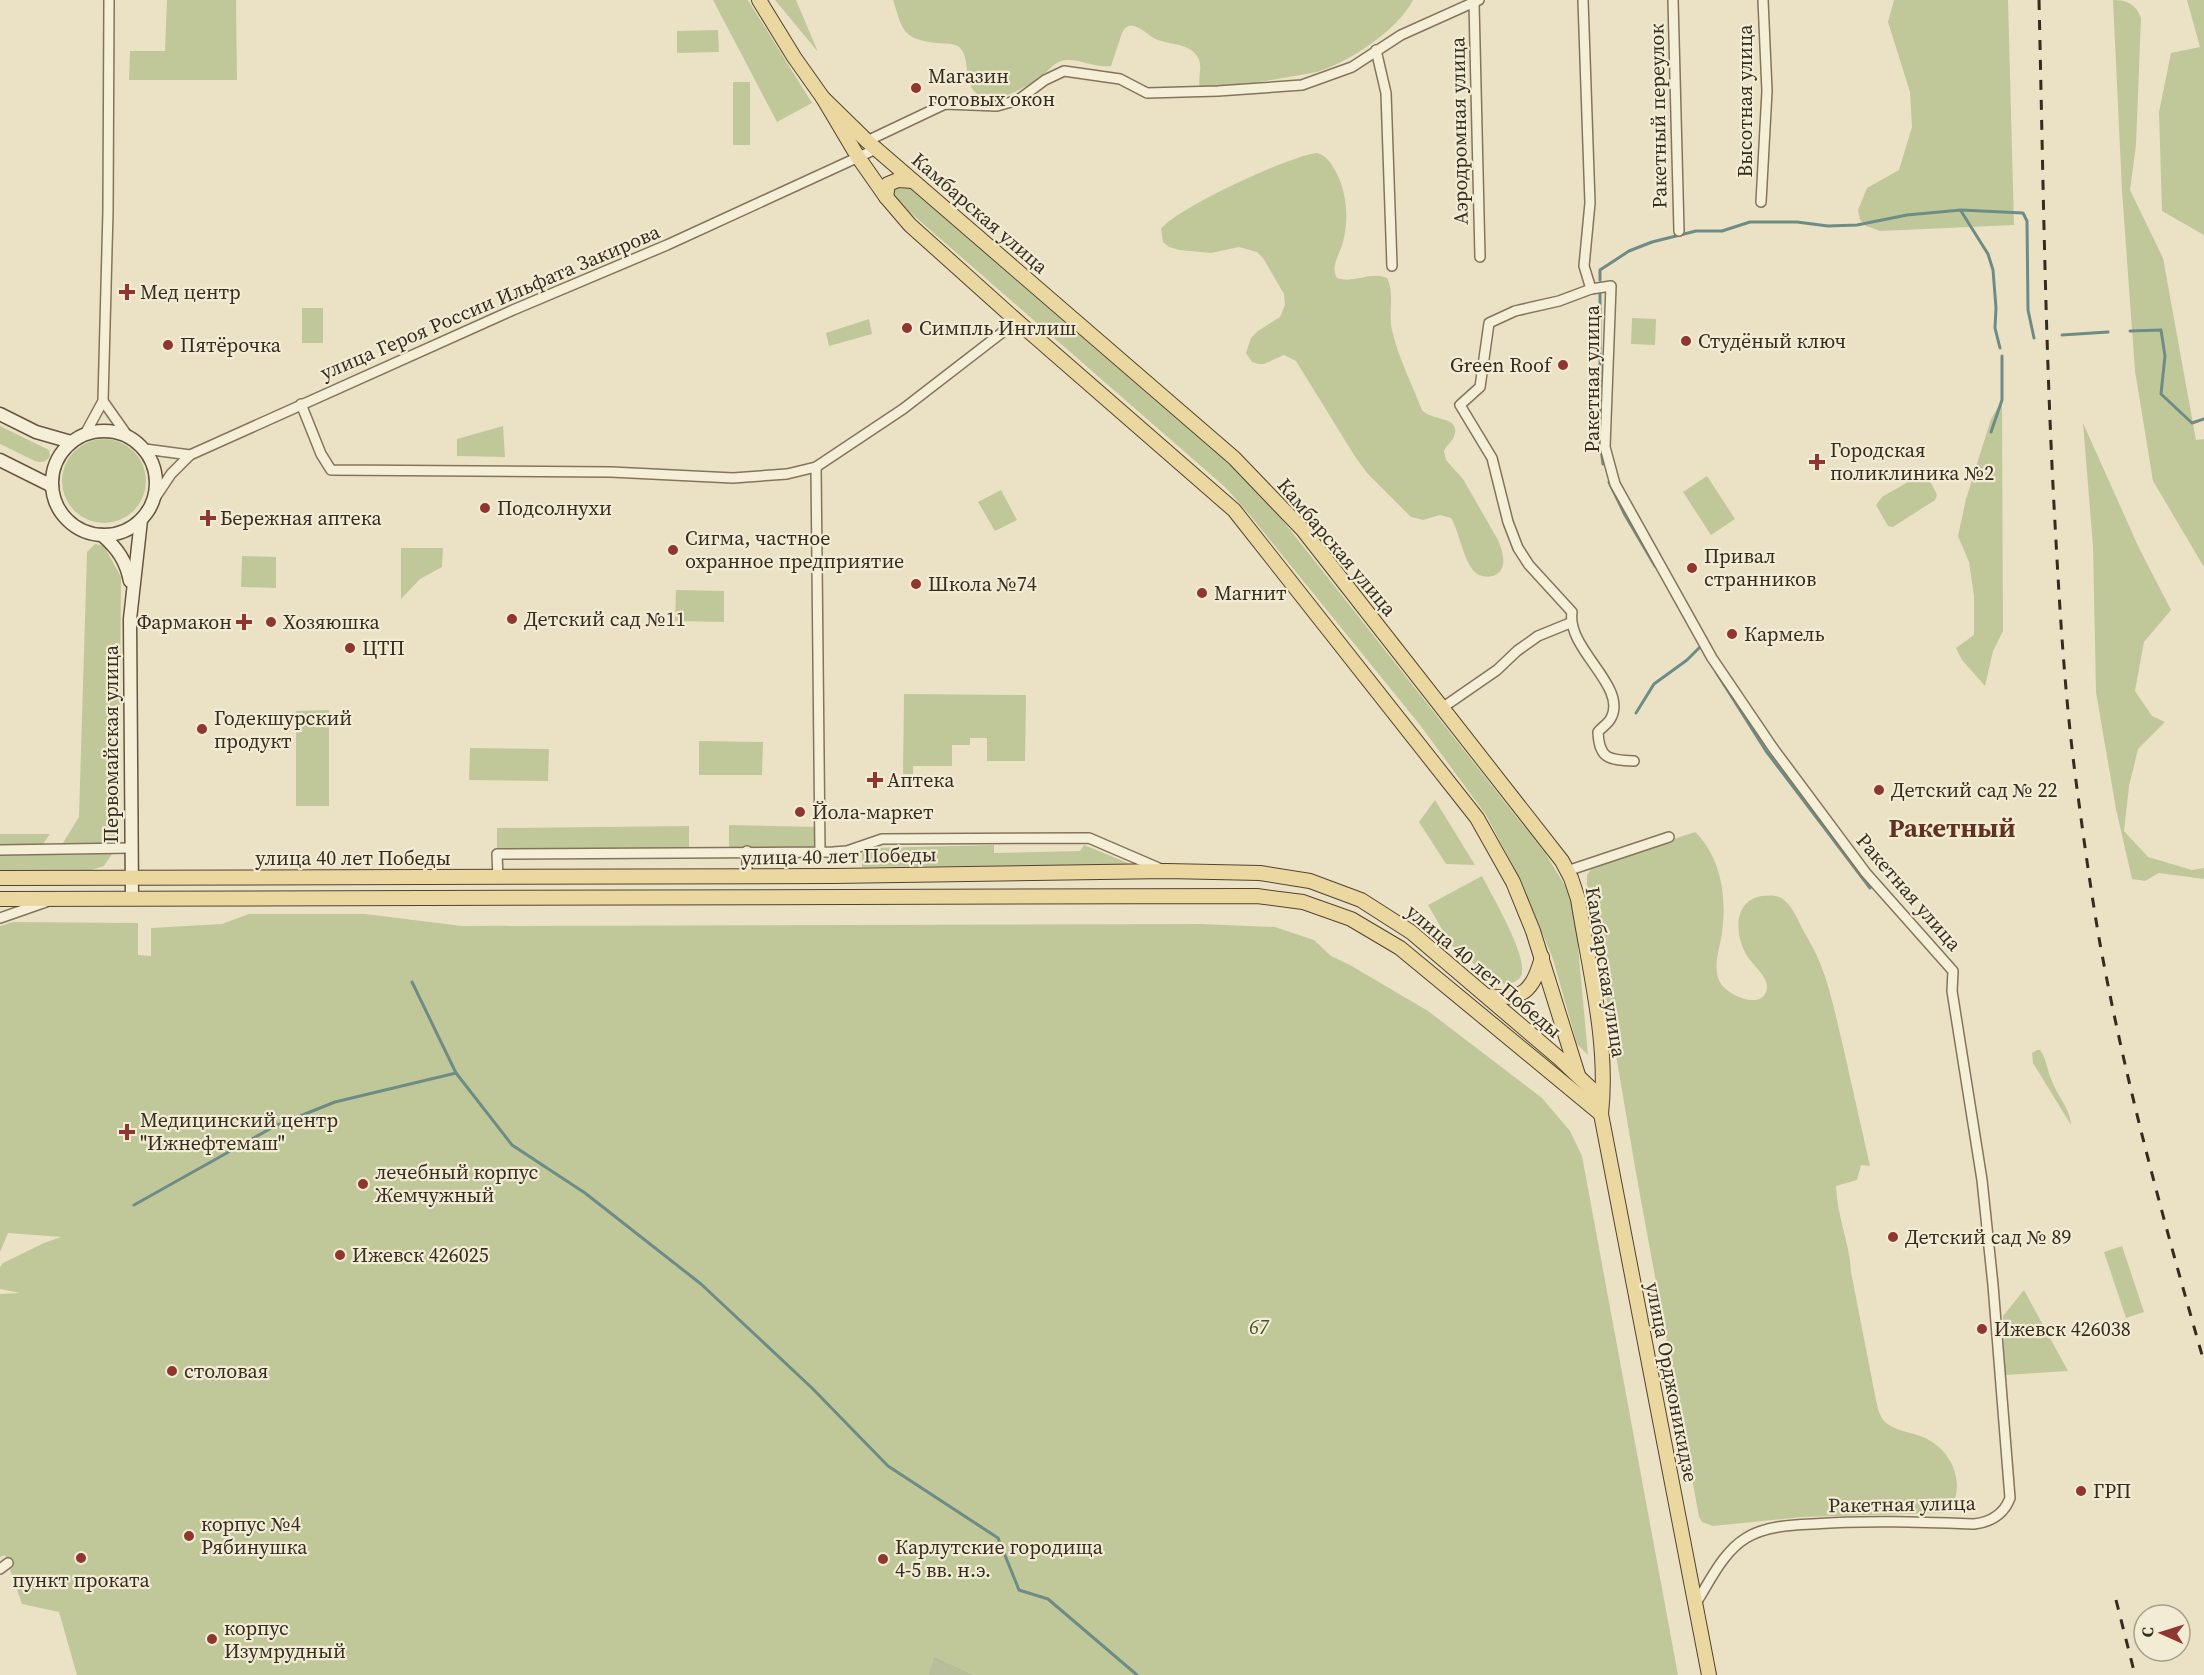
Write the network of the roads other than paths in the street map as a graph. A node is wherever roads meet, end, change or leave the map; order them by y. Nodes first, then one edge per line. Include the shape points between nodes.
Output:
1 (110, 0) edge
2 (759, 0) edge
3 (1583, 0) edge
4 (1673, 0) edge
5 (1763, 0) edge
6 (1476, 2) edge
7 (1376, 50) junction
8 (824, 98) junction
9 (871, 145) junction
10 (858, 157) junction
11 (913, 181) junction
12 (886, 197) junction
13 (1761, 202) dead end
14 (1679, 231) dead end
15 (1480, 257) dead end
16 (1392, 266) dead end
17 (1591, 289) junction
18 (1017, 321) junction
19 (102, 401) junction
20 (301, 404) junction
21 (0, 414) edge
22 (85, 434) junction
23 (127, 435) junction
24 (71, 442) junction
25 (145, 449) junction
26 (190, 455) junction
27 (0, 460) edge
28 (816, 467) junction
29 (52, 486) junction
30 (153, 501) junction
31 (141, 520) junction
32 (102, 535) junction
33 (132, 591) junction
34 (1570, 622) junction
35 (1442, 708) junction
36 (1634, 761) dead end
37 (1669, 837) dead end
38 (131, 848) junction
39 (0, 850) edge
40 (747, 851) junction
41 (820, 852) junction
42 (1167, 871) junction
43 (1567, 871) junction
44 (747, 877) junction
45 (0, 878) edge
46 (131, 878) junction
47 (498, 878) junction
48 (0, 898) edge
49 (57, 898) junction
50 (132, 898) junction
51 (0, 918) edge
52 (1542, 957) junction
53 (1486, 996) junction
54 (1560, 1059) junction
55 (1549, 1072) junction
56 (1579, 1077) junction
57 (1602, 1099) junction
58 (1587, 1103) junction
59 (1600, 1114) junction
60 (1696, 1603) junction
61 (1709, 1675) edge

1 - 19 street
2 - 8 main road, Камбарская улица
3 - 17 street, Ракетная улица via 1590,203 1584,266
4 - 14 street, Ракетный переулок
5 - 13 street, Высотная улица via 1767,91
6 - 7 street, улица Героя России Ильфата Закирова
6 - 15 street, Аэродромная улица
7 - 9 street, улица Героя России Ильфата Закирова via 1352,67 1302,85 1218,92 1147,93 1120,79 1064,71 1018,100 998,106 945,104
7 - 16 street via 1386,93
8 - 9 main road, Камбарская улица
8 - 10 main road, Камбарская улица
9 - 10 street, улица Героя России Ильфата Закирова
9 - 11 main road, Камбарская улица
10 - 12 main road, Камбарская улица
10 - 20 street, улица Героя России Ильфата Закирова via 668,245
11 - 12 main road via 888,184
11 - 35 main road, Камбарская улица via 1234,458 1303,530
12 - 18 main road, Камбарская улица via 910,225
17 - 34 street via 1515,311 1489,323 1480,387 1460,405 1492,458 1518,548 1572,612
17 - 60 street, Ракетная улица via 1611,286 1605,447 1615,484 1712,658 1773,748 1866,873 1953,970 1959,1042 1982,1180 2003,1385 2010,1498 1997,1516 1974,1524 1858,1521 1766,1529 1746,1538 1727,1554
18 - 28 street via 903,409
18 - 52 main road, Камбарская улица via 1234,510 1477,818 1513,882
19 - 22 street
19 - 23 street
20 - 26 street, улица Героя России Ильфата Закирова
20 - 28 street via 331,470 611,472 732,478 787,474
21 - 24 main road via 36,432
22 - 23 main road via 106,430
22 - 24 main road
23 - 25 main road
24 - 29 main road via 53,471
25 - 26 street
25 - 30 main road via 155,470
26 - 30 street, улица Героя России Ильфата Закирова
27 - 29 main road
28 - 41 street
29 - 32 main road via 58,506 70,522 84,531
30 - 31 main road
31 - 32 main road via 119,533
31 - 33 main road, Первомайская улица
32 - 33 main road, Первомайская улица via 117,547
33 - 38 main road, Первомайская улица
34 - 35 street via 1538,636
34 - 36 street via 1614,702 1610,721 1598,732 1598,746 1605,756
35 - 43 main road, Камбарская улица
37 - 43 street
38 - 39 street
38 - 46 main road, Первомайская улица
40 - 41 street
40 - 44 street
40 - 47 street via 497,854
41 - 42 street via 848,851 882,839 1089,838
42 - 44 main road, улица 40 лет Победы
42 - 53 main road, улица 40 лет Победы via 1260,873 1310,881 1360,900 1411,932
43 - 57 main road, Камбарская улица via 1578,899 1598,1021
44 - 47 main road, улица 40 лет Победы
45 - 46 main road, улица 40 лет Победы
46 - 47 main road, улица 40 лет Победы
46 - 50 main road, Первомайская улица
48 - 49 main road, улица 40 лет Победы
49 - 50 main road, улица 40 лет Победы
49 - 51 street, улица 40 лет Победы
50 - 55 main road, улица 40 лет Победы via 1257,896 1303,902 1351,919 1400,948
52 - 53 main road via 1538,973 1524,993 1514,998
52 - 56 main road, Камбарская улица
53 - 54 main road, улица 40 лет Победы
54 - 55 main road
54 - 56 main road, улица 40 лет Победы
55 - 58 main road, улица 40 лет Победы
56 - 57 main road, улица 40 лет Победы
56 - 58 main road, Камбарская улица
57 - 59 main road, Камбарская улица
58 - 59 main road
59 - 60 main road, улица Орджоникидзе
60 - 61 main road, улица Орджоникидзе

